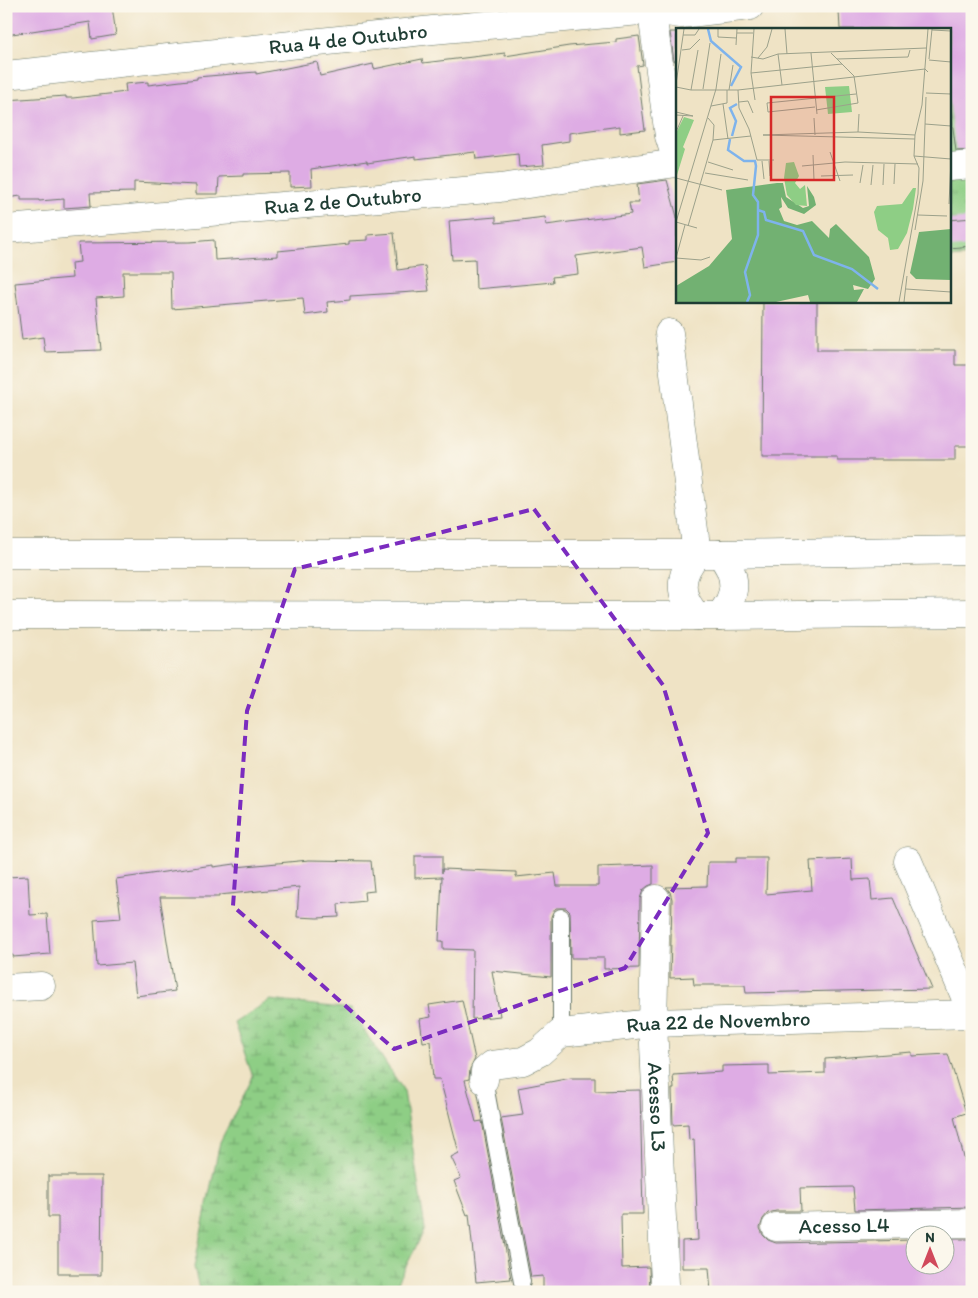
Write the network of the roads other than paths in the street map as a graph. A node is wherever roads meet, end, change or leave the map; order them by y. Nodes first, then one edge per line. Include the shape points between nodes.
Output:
1 (750, 6) edge
2 (651, 8) edge
3 (6, 75) edge
4 (676, 159) edge
5 (676, 162) edge
6 (972, 165) edge
7 (950, 167) edge
8 (6, 229) edge
9 (670, 333) dead end
10 (972, 550) edge
11 (6, 554) edge
12 (708, 554) junction
13 (972, 613) edge
14 (6, 615) edge
15 (708, 616) junction
16 (908, 861) dead end
17 (656, 899) dead end
18 (561, 917) dead end
19 (41, 986) dead end
20 (6, 988) edge
21 (972, 1014) edge
22 (653, 1023) junction
23 (561, 1033) junction
24 (484, 1080) joint
25 (972, 1223) edge
26 (776, 1227) dead end
27 (522, 1282) dead end
28 (664, 1284) dead end

1 - 2 street, Rua 4 de Outubro via 680,14
2 - 3 street, Rua 4 de Outubro
2 - 4 street via 669,136
5 - 8 street, Rua 2 de Outubro via 500,188
6 - 7 street
9 - 12 street
10 - 12 street
11 - 12 street
12 - 15 street via 689,563 683,585 687,602
12 - 15 street via 728,563 734,585 730,602
13 - 15 street
14 - 15 street
16 - 21 street
17 - 22 street, Acesso L3
18 - 23 lane
19 - 20 street
21 - 22 street, Rua 22 de Novembro
22 - 23 street, Rua 22 de Novembro
22 - 28 street, Acesso L3
23 - 24 street via 523,1062 492,1065
24 - 27 lane
25 - 26 street, Acesso L4

